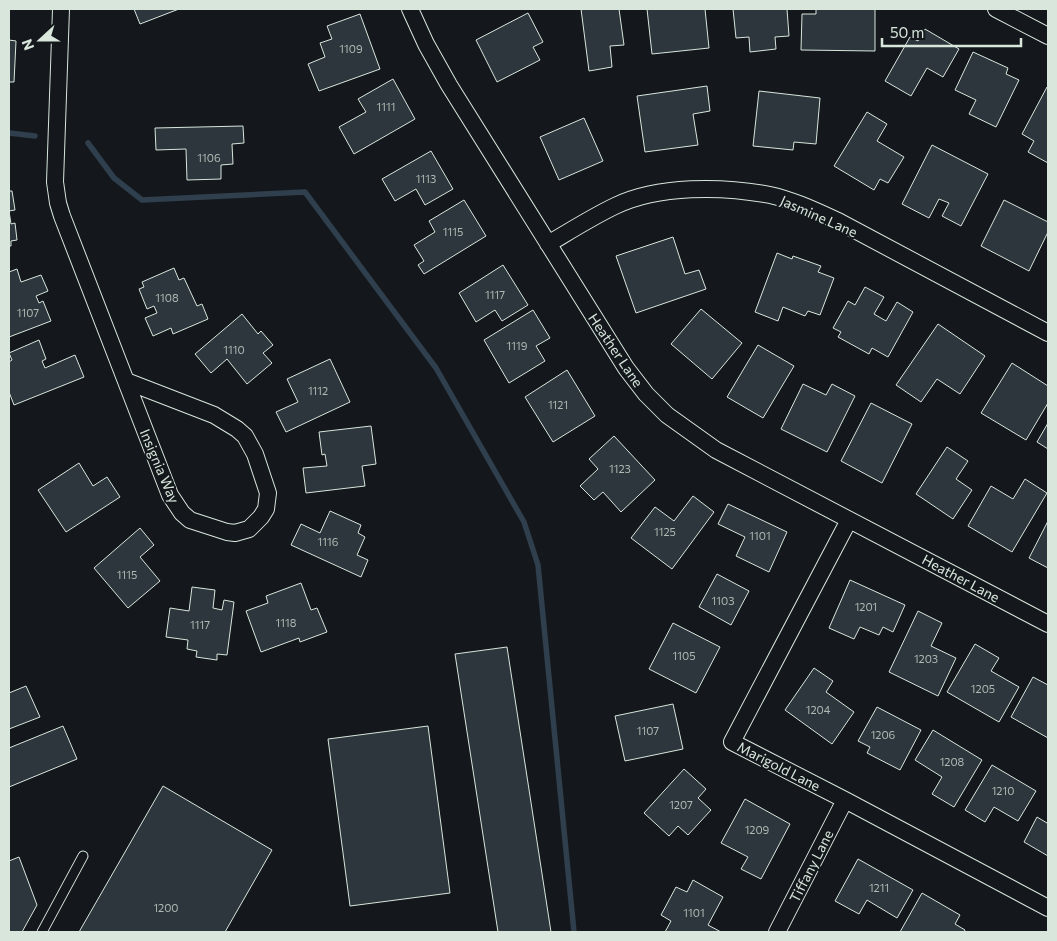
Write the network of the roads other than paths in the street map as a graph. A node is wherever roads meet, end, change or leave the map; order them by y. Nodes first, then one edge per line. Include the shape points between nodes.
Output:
1 (61, 9) edge
2 (410, 9) edge
3 (996, 9) edge
4 (1048, 36) edge
5 (548, 244) junction
6 (1048, 333) edge
7 (126, 381) junction
8 (849, 520) junction
9 (1048, 624) edge
10 (845, 800) junction
11 (83, 856) dead end
12 (1048, 908) edge
13 (42, 932) edge
14 (777, 932) edge

1 - 7 street, Insignia Way via 56,192 62,216
2 - 5 street, Heather Lane via 449,85
3 - 4 street
5 - 6 street, Jasmine Lane via 633,199 710,189 770,195 838,221
5 - 8 street, Heather Lane via 626,368 667,415 716,450
7 - 7 street, Insignia Way via 170,495 182,513 190,520 228,532 242,532 255,524 266,509 268,494 255,454 245,436 214,415
8 - 9 street, Heather Lane
8 - 10 street, Marigold Lane via 732,742
10 - 12 street, Marigold Lane
10 - 14 street, Tiffany Lane
11 - 13 lane

